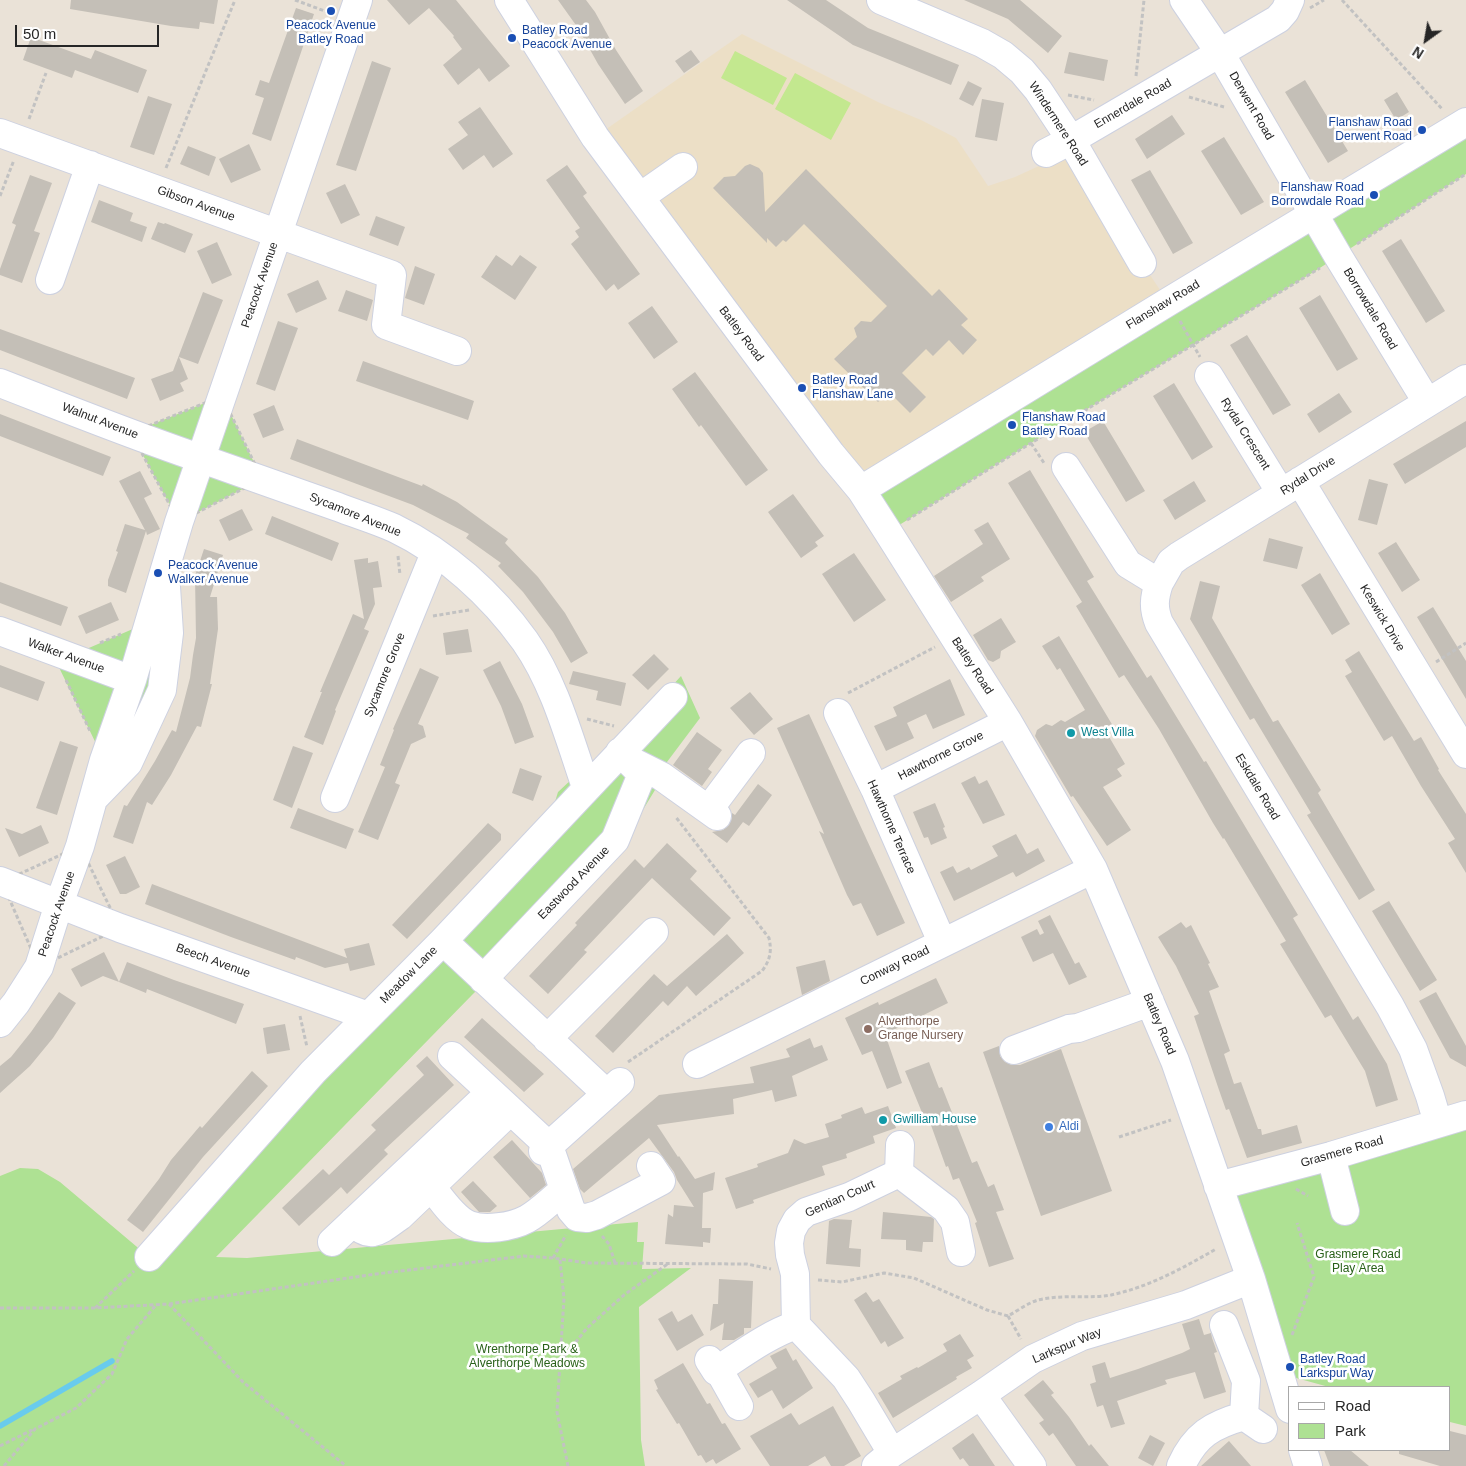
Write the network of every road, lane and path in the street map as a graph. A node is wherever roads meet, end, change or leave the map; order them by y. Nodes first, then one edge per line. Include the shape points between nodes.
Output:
1 (235, 0) edge
2 (296, 0) edge
3 (509, 0) edge
4 (881, 0) edge
5 (1144, 0) edge
6 (1184, 0) edge
7 (1290, 0) edge
8 (1342, 0) edge
9 (355, 10) edge
10 (1220, 53) junction
11 (1159, 89) junction
12 (1038, 90) junction
13 (1132, 105) junction
14 (1256, 116) junction
15 (1462, 124) edge
16 (0, 133) edge
17 (1071, 140) junction
18 (1046, 153) dead end
19 (90, 165) junction
20 (683, 167) dead end
21 (1466, 174) edge
22 (158, 190) junction
23 (640, 198) junction
24 (1314, 214) junction
25 (278, 234) junction
26 (1338, 256) junction
27 (1142, 263) dead end
28 (50, 280) dead end
29 (1168, 302) junction
30 (1194, 344) junction
31 (457, 351) dead end
32 (1209, 376) joint
33 (1466, 379) edge
34 (0, 383) edge
35 (1427, 402) junction
36 (200, 459) junction
37 (1066, 467) dead end
38 (1290, 487) junction
39 (861, 490) junction
40 (888, 532) junction
41 (435, 552) junction
42 (164, 571) junction
43 (1159, 583) junction
44 (150, 622) junction
45 (0, 631) edge
46 (954, 638) junction
47 (1466, 643) edge
48 (59, 654) junction
49 (1416, 674) junction
50 (132, 680) junction
51 (673, 697) dead end
52 (842, 704) joint
53 (560, 712) junction
54 (1008, 722) junction
55 (629, 748) junction
56 (751, 753) dead end
57 (1466, 754) edge
58 (104, 760) junction
59 (586, 787) junction
60 (875, 789) junction
61 (96, 796) junction
62 (335, 798) dead end
63 (673, 813) dead end
64 (1093, 869) junction
65 (0, 881) edge
66 (59, 904) junction
67 (656, 930) dead end
68 (443, 941) junction
69 (942, 942) junction
70 (483, 979) junction
71 (293, 990) junction
72 (1150, 1002) junction
73 (368, 1016) junction
74 (0, 1023) edge
75 (547, 1038) junction
76 (1014, 1050) dead end
77 (452, 1056) dead end
78 (697, 1064) dead end
79 (314, 1072) junction
80 (613, 1088) junction
81 (490, 1093) junction
82 (510, 1111) junction
83 (1193, 1112) junction
84 (1466, 1115) edge
85 (1438, 1123) junction
86 (1119, 1137) dead end
87 (900, 1145) dead end
88 (546, 1148) junction
89 (1331, 1156) junction
90 (651, 1166) dead end
91 (899, 1173) junction
92 (431, 1186) junction
93 (1218, 1186) junction
94 (564, 1190) junction
95 (1344, 1211) dead end
96 (353, 1222) junction
97 (1297, 1223) dead end
98 (1236, 1238) junction
99 (332, 1242) dead end
100 (962, 1252) dead end
101 (149, 1258) joint
102 (560, 1260) junction
103 (669, 1263) junction
104 (796, 1274) junction
105 (1251, 1279) junction
106 (156, 1304) junction
107 (169, 1304) junction
108 (0, 1308) edge
109 (94, 1308) junction
110 (1008, 1316) junction
111 (796, 1325) junction
112 (1224, 1326) dead end
113 (1291, 1338) dead end
114 (1033, 1358) junction
115 (560, 1362) junction
116 (982, 1395) junction
117 (1288, 1402) edge
118 (739, 1406) dead end
119 (34, 1429) junction
120 (0, 1446) edge
121 (1303, 1451) edge
122 (884, 1460) edge
123 (4, 1466) edge
124 (346, 1466) edge
125 (568, 1466) edge
126 (1032, 1466) edge
127 (1181, 1466) edge
128 (1308, 1466) edge

1 - 22 path
2 - 9 path
3 - 23 street, Batley Road via 595,137
4 - 12 street, Windermere Road via 982,42 1022,71
5 - 13 path
6 - 10 street, Derwent Road
7 - 10 street, Ennerdale Road via 1278,19
8 - 15 path
9 - 25 street, Peacock Avenue
10 - 11 street, Ennerdale Road
10 - 14 street, Derwent Road
11 - 13 street, Ennerdale Road
11 - 14 path
12 - 13 path
12 - 17 street, Windermere Road
13 - 17 street, Ennerdale Road
14 - 24 street, Derwent Road
15 - 24 street, Flanshaw Road
16 - 19 street, Gibson Avenue
17 - 18 street, Ennerdale Road
17 - 27 street, Windermere Road
19 - 22 street, Gibson Avenue
19 - 28 street
20 - 23 street
21 - 26 path
22 - 25 street, Gibson Avenue
23 - 39 street, Batley Road
24 - 26 street, Borrowdale Road
24 - 29 street, Flanshaw Road
25 - 31 street, Gibson Avenue via 392,275 386,326
25 - 36 street, Peacock Avenue
26 - 30 path
26 - 35 street, Borrowdale Road
29 - 30 path
29 - 39 street, Flanshaw Road
30 - 32 path
30 - 40 path
32 - 38 street, Rydal Crescent
33 - 35 street, Rydal Drive
34 - 36 street, Walnut Avenue
35 - 38 street, Rydal Drive
36 - 41 street, Sycamore Avenue via 394,528
36 - 42 street, Peacock Avenue
37 - 43 street via 1128,564
38 - 43 street, Rydal Drive via 1179,556 1171,562
38 - 49 street, Keswick Drive
39 - 40 street, Batley Road
40 - 46 street, Batley Road
41 - 53 street, Sycamore Avenue via 469,577 520,635
41 - 62 street, Sycamore Grove
42 - 44 street, Peacock Avenue
42 - 61 street, Peacock Avenue via 169,633 162,690 128,762
43 - 85 street, Eskdale Road via 1154,596 1154,610 1159,623 1390,1006 1413,1050
44 - 48 path
44 - 50 street, Peacock Avenue
45 - 48 street, Walker Avenue
46 - 52 path
46 - 54 street, Batley Road
47 - 49 path
48 - 50 street, Walker Avenue
48 - 58 path
49 - 57 street, Keswick Drive
50 - 58 street, Peacock Avenue
51 - 55 street, Meadow Lane
52 - 60 street, Hawthorne Terrace
53 - 55 path
53 - 59 street, Sycamore Avenue
54 - 60 street, Hawthorne Grove
54 - 64 street, Batley Road
55 - 56 street via 661,776 713,813
55 - 59 street, Meadow Lane
55 - 70 street, Eastwood Avenue via 642,774 615,840
58 - 61 street, Peacock Avenue
59 - 68 street, Meadow Lane
60 - 69 street, Hawthorne Terrace
61 - 66 street, Peacock Avenue
63 - 80 path via 769,938 771,954 762,971 626,1064
64 - 69 street, Conway Road
64 - 72 street, Batley Road
65 - 66 street, Beech Avenue
66 - 71 street, Beech Avenue
66 - 74 street, Peacock Avenue via 39,966
67 - 75 street
68 - 70 street
68 - 73 street, Meadow Lane
69 - 78 street, Conway Road
70 - 75 street
71 - 73 street, Beech Avenue
71 - 79 path
72 - 76 street
72 - 83 street, Batley Road
73 - 79 street, Meadow Lane
75 - 80 street
77 - 81 street
79 - 101 street, Meadow Lane
80 - 88 street
81 - 82 street
81 - 96 street
82 - 88 street
82 - 92 street
83 - 86 path
83 - 93 street, Batley Road
84 - 85 street, Grasmere Road
85 - 89 street, Grasmere Road
87 - 91 street
88 - 94 street
89 - 93 street, Grasmere Road
89 - 95 street
90 - 94 street via 661,1181 587,1218 577,1217 571,1210
91 - 100 street via 946,1209 955,1222
91 - 104 street, Gentian Court via 849,1197 806,1212 797,1220 789,1243
92 - 94 street via 456,1216 469,1225 481,1227 498,1227 527,1219
92 - 96 street via 384,1228 366,1233
93 - 98 street, Batley Road
96 - 99 street
97 - 113 path via 1314,1277
98 - 105 street, Batley Road
98 - 110 path via 1176,1272 1134,1288 1110,1295 1037,1300
101 - 109 path
102 - 103 path
102 - 107 path via 524,1256
102 - 115 path via 564,1298
103 - 104 path via 747,1264
103 - 115 path via 624,1295 587,1328
104 - 110 path via 842,1282 884,1274 914,1278
104 - 111 street, Gentian Court
105 - 114 street, Larkspur Way via 1186,1305 1082,1336
105 - 117 street, Batley Road
106 - 107 path
106 - 109 path
106 - 119 path via 127,1339 112,1374 76,1408
107 - 124 path via 243,1382
108 - 109 path
110 - 114 path
111 - 118 street via 712,1366 721,1374
111 - 122 street via 846,1378 861,1401
112 - 127 street via 1246,1380 1253,1423 1221,1423 1194,1444
114 - 116 street, Larkspur Way
115 - 125 path via 558,1412
116 - 122 street, Larkspur Way
116 - 126 street
119 - 120 path
119 - 123 path
121 - 128 street

